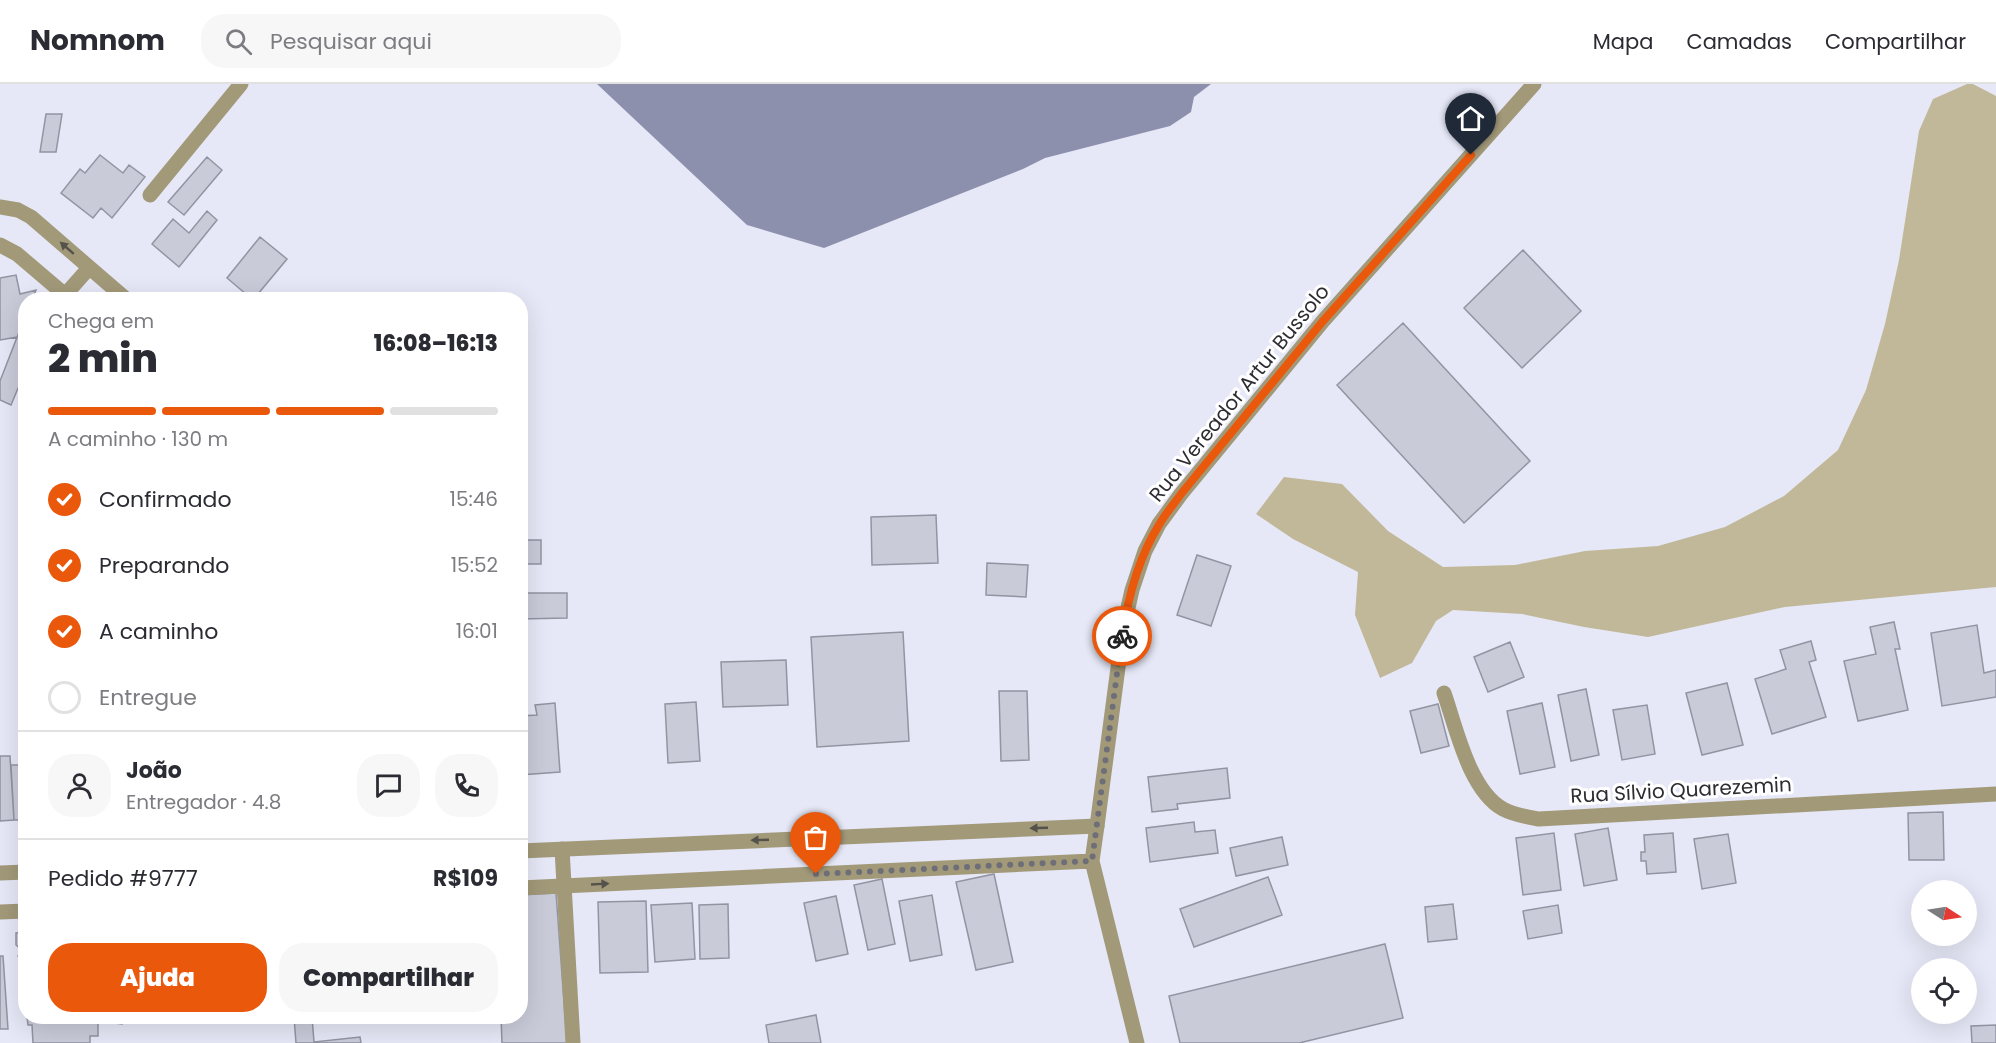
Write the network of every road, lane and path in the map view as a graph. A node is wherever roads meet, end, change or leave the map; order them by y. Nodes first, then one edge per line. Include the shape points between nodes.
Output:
1 (241, 84) edge
2 (1534, 84) edge
3 (150, 195) dead end
4 (0, 207) edge
5 (0, 245) edge
6 (90, 268) junction
7 (61, 292) edge
8 (72, 292) edge
9 (118, 292) edge
10 (1444, 693) dead end
11 (1996, 794) edge
12 (1097, 826) junction
13 (562, 849) junction
14 (528, 851) edge
15 (1092, 861) junction
16 (18, 872) edge
17 (0, 873) edge
18 (564, 886) junction
19 (528, 888) edge
20 (18, 911) edge
21 (0, 912) edge
22 (573, 1043) edge
23 (1137, 1043) edge

1 - 3 street
2 - 12 street, Rua Vereador Artur Bussolo via 1323,321 1159,524 1145,551 1123,630
6 -> 4 street via 32,217
5 - 7 street via 17,254
6 - 8 street
6 - 9 street
10 - 11 street, Rua Sílvio Quarezemin via 1468,762 1491,800 1503,809 1539,819
12 -> 13 street
12 - 15 street, Rua Vereador Artur Bussolo
13 - 14 street
13 - 18 street
18 -> 15 street
15 - 23 street
16 - 17 street
18 - 19 street
18 - 22 street
20 - 21 street

